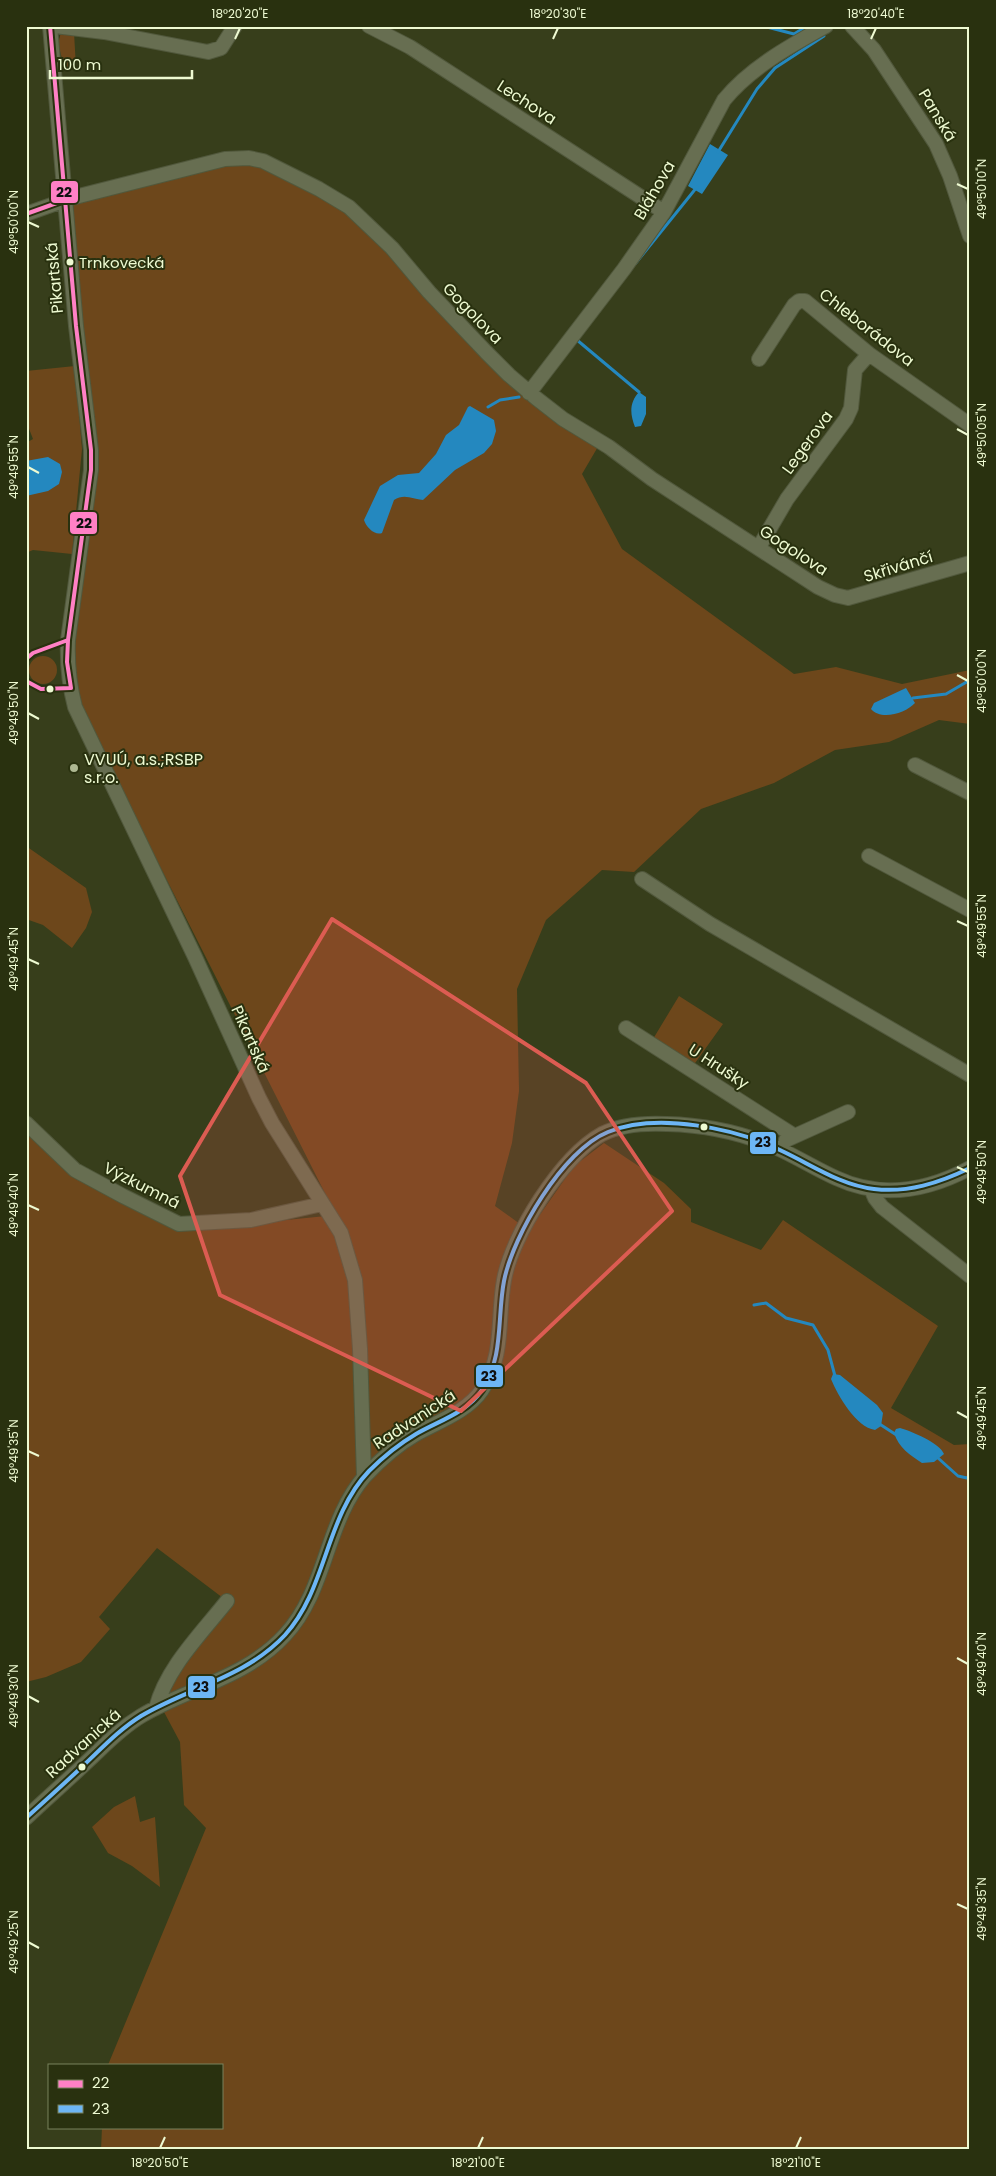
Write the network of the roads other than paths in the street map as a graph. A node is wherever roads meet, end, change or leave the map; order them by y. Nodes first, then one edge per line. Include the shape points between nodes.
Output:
1 (50, 26) edge
2 (55, 26) edge
3 (235, 26) edge
4 (369, 26) edge
5 (826, 26) edge
6 (852, 26) edge
7 (65, 200) junction
8 (664, 212) junction
9 (26, 214) edge
10 (970, 236) edge
11 (869, 354) junction
12 (759, 359) dead end
13 (529, 393) junction
14 (970, 425) edge
15 (759, 547) junction
16 (970, 563) edge
17 (835, 596) joint
18 (915, 765) dead end
19 (970, 793) edge
20 (869, 856) dead end
21 (642, 879) dead end
22 (970, 910) edge
23 (626, 1028) dead end
24 (970, 1075) edge
25 (848, 1112) dead end
26 (26, 1123) edge
27 (793, 1136) junction
28 (774, 1147) junction
29 (970, 1168) edge
30 (872, 1190) junction
31 (322, 1204) junction
32 (970, 1276) edge
33 (364, 1477) junction
34 (227, 1601) dead end
35 (156, 1708) junction
36 (26, 1818) edge

1 - 7 street, Pikartská
2 - 3 street via 208,52 221,48
4 - 8 street, Lechova via 416,52
5 - 8 street, Bláhova via 770,60 730,93 715,114
6 - 10 street, Panská via 874,50 936,144
7 - 9 street
7 - 13 street, Gogolova via 225,159 248,158 269,163 332,197 361,217 429,292
7 - 31 street, Pikartská via 91,450 68,640 67,662 75,707 259,1098
8 - 13 street, Bláhova
11 - 12 street, Chleborádova via 828,318 802,301 794,306
11 - 14 street, Chleborádova
11 - 15 street, Legerova via 855,370 851,408 846,419 787,499
13 - 15 street, Gogolova via 562,419
15 - 17 street, Gogolova
16 - 17 street, Skřivánčí via 864,595
18 - 19 street
20 - 22 street
21 - 24 street via 710,924
23 - 27 street, U Hrušky
25 - 27 street
26 - 31 street, Výzkumná via 75,1170 179,1224 251,1220
27 - 28 street
28 - 30 street, Radvanická via 839,1180
28 - 33 street, Radvanická via 726,1131 665,1124 623,1127 590,1143 570,1161 544,1194 512,1252 503,1283 499,1344 482,1389 463,1408 393,1450
29 - 30 street, Radvanická via 918,1188
30 - 32 street via 882,1207
31 - 33 street, Pikartská via 341,1233 355,1280
33 - 35 street, Radvanická via 345,1506 306,1606 285,1635 248,1666
34 - 35 street via 170,1674
35 - 36 street, Radvanická via 120,1731

